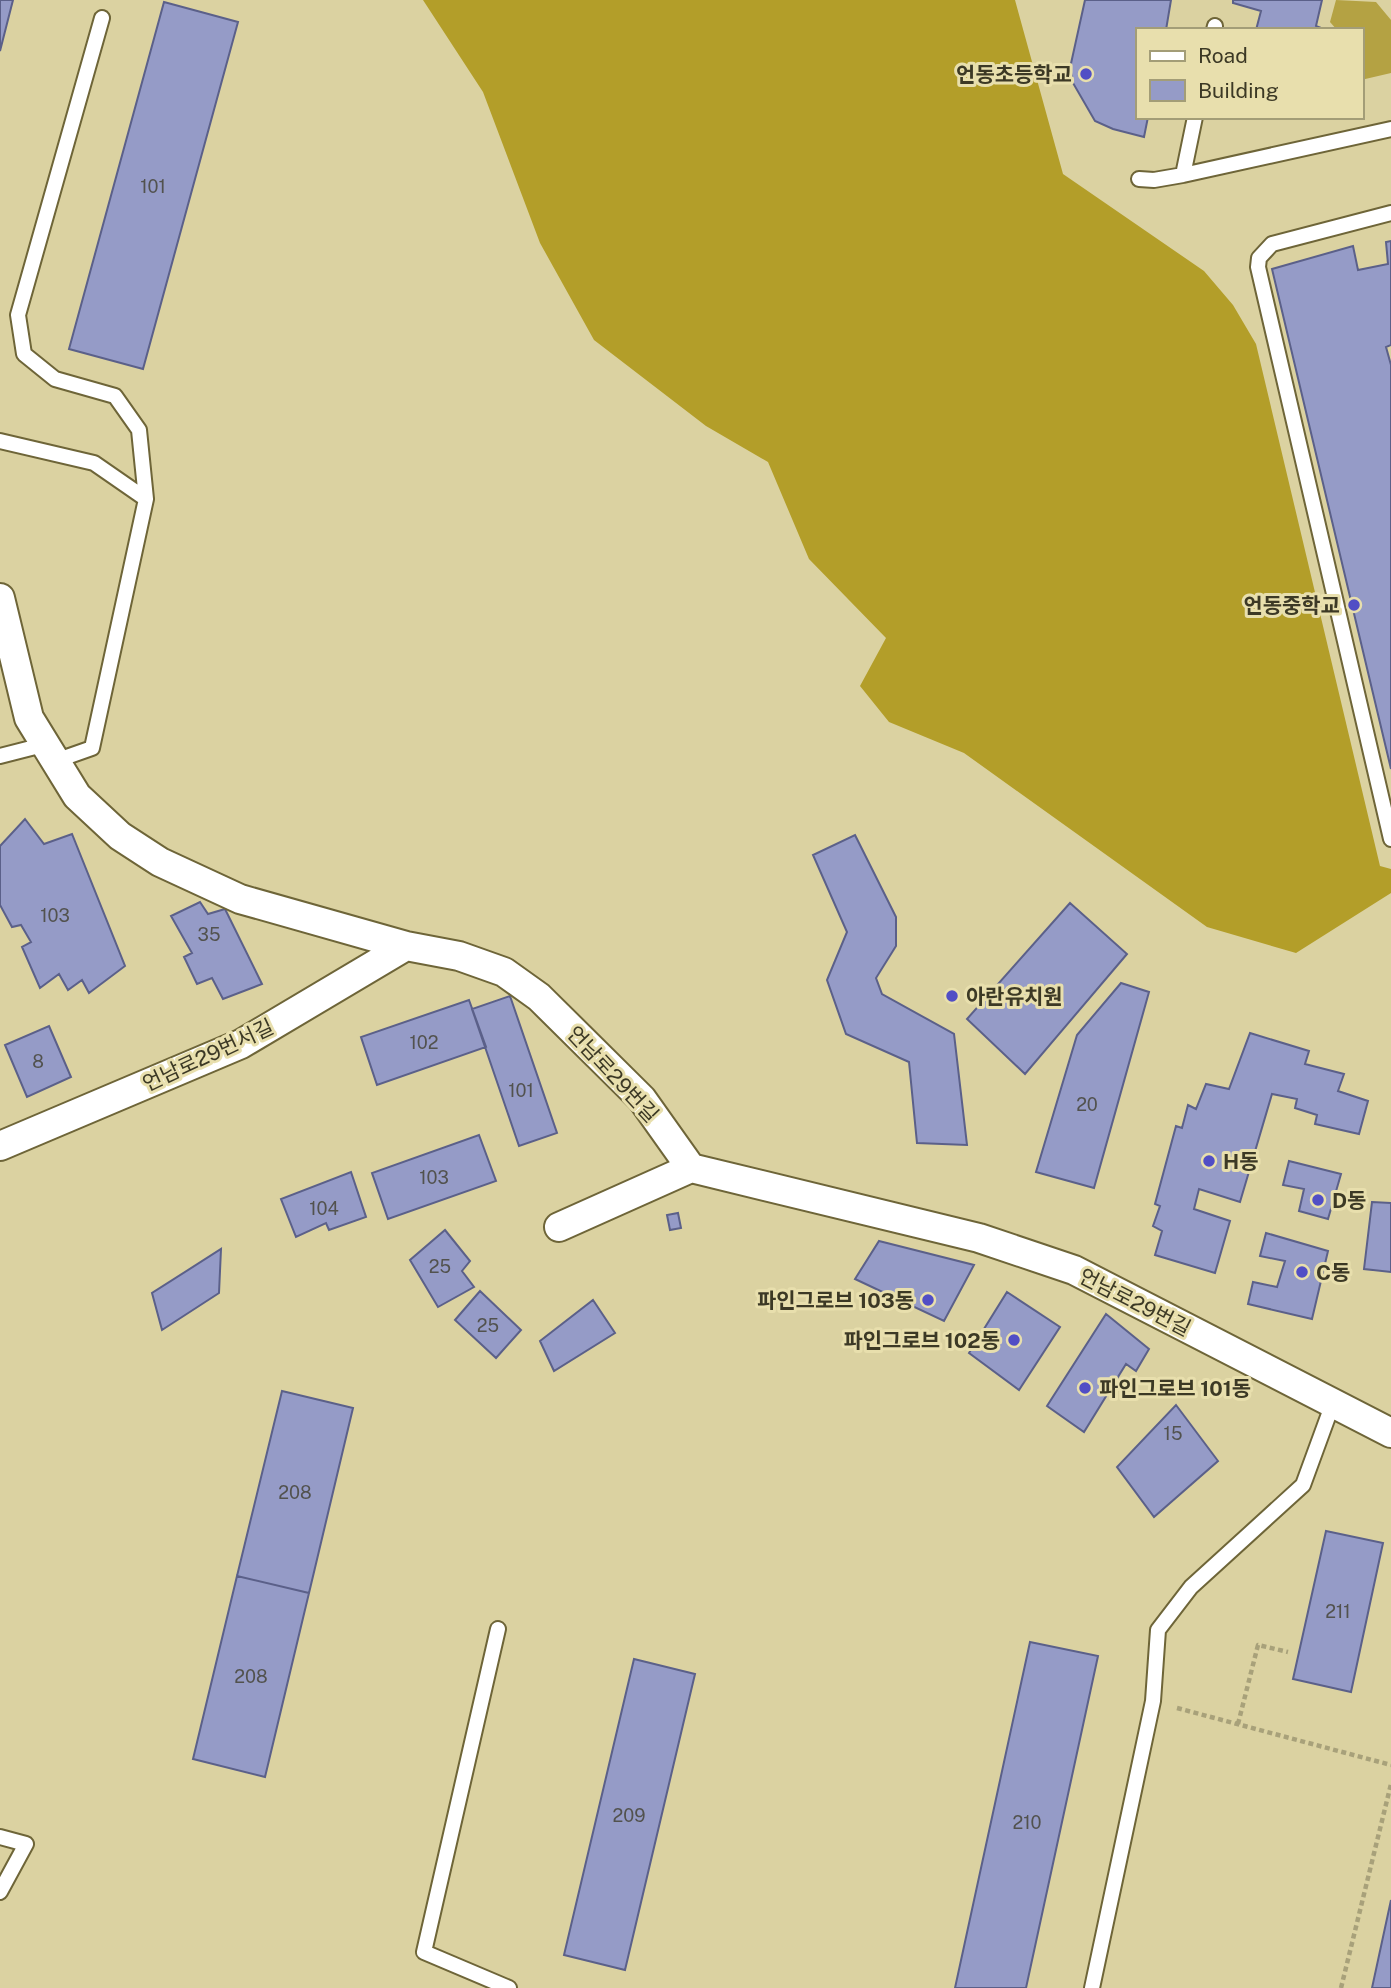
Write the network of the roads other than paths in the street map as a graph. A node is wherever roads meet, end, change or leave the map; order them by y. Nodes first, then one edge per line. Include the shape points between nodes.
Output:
1 (102, 18) dead end
2 (1195, 119) edge
3 (1391, 129) edge
4 (1182, 175) junction
5 (1139, 179) dead end
6 (1391, 213) edge
7 (0, 441) edge
8 (146, 499) junction
9 (0, 598) edge
10 (8, 674) edge
11 (49, 753) junction
12 (0, 756) edge
13 (1391, 839) edge
14 (406, 946) junction
15 (0, 1146) edge
16 (691, 1168) junction
17 (559, 1227) dead end
18 (1334, 1403) junction
19 (1391, 1433) edge
20 (498, 1629) dead end
21 (0, 1837) edge
22 (0, 1892) edge
23 (509, 1988) edge
24 (1092, 1988) edge

1 - 8 lane via 18,315 24,354 55,379 115,396 139,430
2 - 4 lane
3 - 4 lane
4 - 5 lane
6 - 13 lane via 1272,244 1259,258 1258,267
7 - 8 lane via 93,463
8 - 11 lane via 92,748
9 - 10 street, 언남로29번길
10 - 11 street, 언남로29번길
11 - 12 lane
11 - 14 street, 언남로29번길 via 78,796 120,836 160,862 240,898
14 - 15 street, 언남로29번서길 via 241,1044
14 - 16 street, 언남로29번길 via 459,956 504,972 539,997 642,1099
16 - 17 street
16 - 18 street, 언남로29번길 via 979,1237 1044,1259
18 - 19 street, 언남로29번길
18 - 24 lane via 1303,1485 1191,1587 1158,1630 1153,1701
20 - 23 lane via 424,1952
21 - 22 lane via 26,1844

